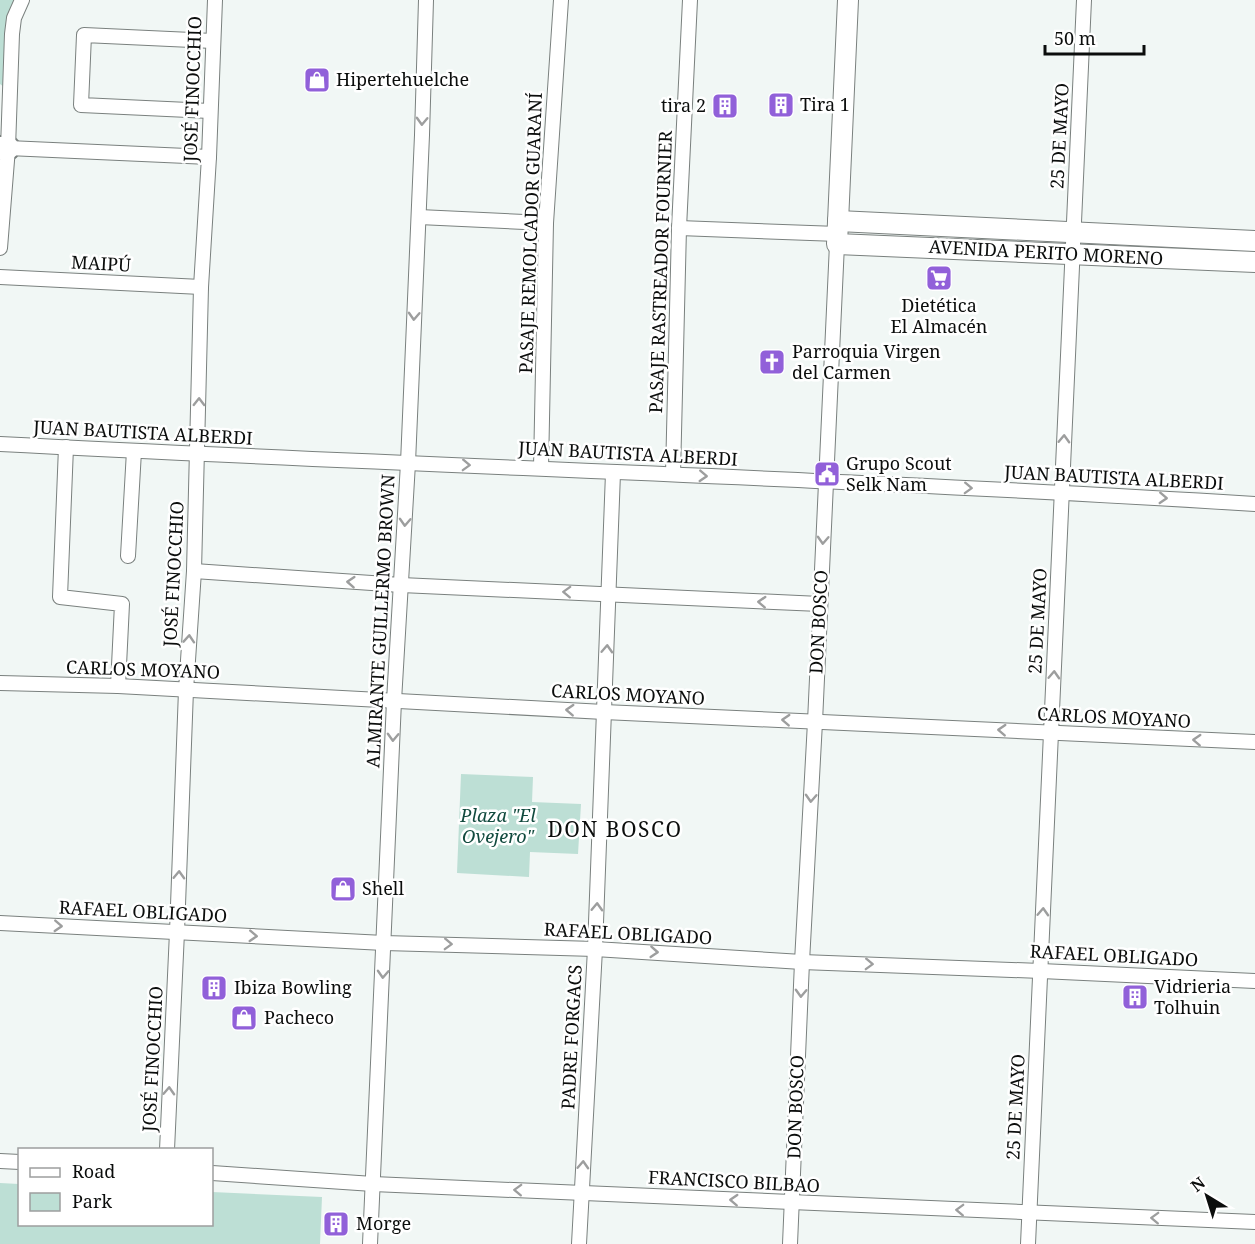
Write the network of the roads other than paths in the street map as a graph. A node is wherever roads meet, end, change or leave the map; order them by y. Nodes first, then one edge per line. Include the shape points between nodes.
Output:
1 (22, 0) edge
2 (215, 0) edge
3 (426, 0) edge
4 (561, 0) edge
5 (690, 0) edge
6 (848, 0) edge
7 (1084, 0) edge
8 (213, 41) junction
9 (210, 111) junction
10 (4, 148) edge
11 (209, 157) junction
12 (419, 217) junction
13 (546, 223) junction
14 (679, 228) junction
15 (838, 233) junction
16 (1074, 233) junction
17 (1255, 242) edge
18 (0, 248) edge
19 (1072, 255) junction
20 (1255, 262) edge
21 (0, 277) edge
22 (201, 287) junction
23 (0, 444) edge
24 (66, 447) junction
25 (134, 451) junction
26 (198, 454) junction
27 (408, 463) junction
28 (541, 468) junction
29 (614, 473) junction
30 (673, 474) junction
31 (826, 482) junction
32 (1062, 492) junction
33 (1255, 504) edge
34 (128, 556) dead end
35 (194, 572) junction
36 (401, 585) junction
37 (609, 594) junction
38 (820, 604) junction
39 (0, 683) edge
40 (118, 686) junction
41 (186, 690) junction
42 (394, 702) junction
43 (604, 712) junction
44 (815, 722) junction
45 (1052, 733) junction
46 (1255, 742) edge
47 (0, 923) edge
48 (177, 932) junction
49 (384, 943) junction
50 (595, 949) junction
51 (802, 962) junction
52 (1041, 971) junction
53 (1255, 981) edge
54 (166, 1148) edge
55 (0, 1161) edge
56 (18, 1162) edge
57 (213, 1173) edge
58 (373, 1184) junction
59 (581, 1192) junction
60 (792, 1203) junction
61 (1029, 1213) junction
62 (1255, 1222) edge
63 (370, 1244) edge
64 (579, 1244) edge
65 (790, 1244) edge
66 (1028, 1244) edge

1 - 10 street via 13,26
2 - 8 street, JOSÉ FINOCCHIO
3 -> 12 street, ALMIRANTE GUILLERMO BROWN
4 - 13 street, PASAJE REMOLCADOR GUARANÍ
5 - 14 street, PASAJE RASTREADOR FOURNIER
6 - 15 street, DON BOSCO
7 - 16 street, 25 DE MAYO
8 - 9 street, JOSÉ FINOCCHIO
8 - 9 street via 84,35 81,105
9 - 11 street, JOSÉ FINOCCHIO
10 - 11 street
10 - 18 street
11 - 22 street, JOSÉ FINOCCHIO
12 - 13 street
12 -> 27 street, ALMIRANTE GUILLERMO BROWN
13 - 28 street, PASAJE REMOLCADOR GUARANÍ
14 - 15 street, AVENIDA PERITO MORENO
14 - 30 street, PASAJE RASTREADOR FOURNIER
15 - 16 street, AVENIDA PERITO MORENO
15 - 19 street, AVENIDA PERITO MORENO
15 - 31 street, DON BOSCO
16 - 17 street, AVENIDA PERITO MORENO
16 - 19 street, 25 DE MAYO
19 - 20 street, AVENIDA PERITO MORENO
32 -> 19 street, 25 DE MAYO
21 - 22 street, MAIPÚ
26 -> 22 street, JOSÉ FINOCCHIO
23 - 24 street, JUAN BAUTISTA ALBERDI
24 - 25 street, JUAN BAUTISTA ALBERDI
24 - 40 street via 60,597 122,604
25 - 26 street, JUAN BAUTISTA ALBERDI
25 - 34 street
26 - 27 street, JUAN BAUTISTA ALBERDI
26 - 35 street, JOSÉ FINOCCHIO
27 -> 28 street, JUAN BAUTISTA ALBERDI
27 -> 36 street, ALMIRANTE GUILLERMO BROWN
28 - 29 street, JUAN BAUTISTA ALBERDI
29 - 30 street, JUAN BAUTISTA ALBERDI
29 - 37 street, PADRE FORGACS
30 -> 31 street, JUAN BAUTISTA ALBERDI
31 -> 32 street, JUAN BAUTISTA ALBERDI
31 -> 38 street, DON BOSCO
32 -> 33 street, JUAN BAUTISTA ALBERDI
45 -> 32 street, 25 DE MAYO
36 -> 35 street
41 -> 35 street, JOSÉ FINOCCHIO
37 -> 36 street
36 - 42 street, ALMIRANTE GUILLERMO BROWN
38 -> 37 street
43 -> 37 street, PADRE FORGACS
38 - 44 street, DON BOSCO
39 - 40 street, CARLOS MOYANO
40 - 41 street, CARLOS MOYANO
41 - 42 street, CARLOS MOYANO
48 -> 41 street, JOSÉ FINOCCHIO
43 -> 42 street, CARLOS MOYANO
42 -> 49 street, ALMIRANTE GUILLERMO BROWN
44 -> 43 street, CARLOS MOYANO
50 -> 43 street, PADRE FORGACS
45 -> 44 street, CARLOS MOYANO
44 -> 51 street, DON BOSCO
46 -> 45 street, CARLOS MOYANO
52 -> 45 street, 25 DE MAYO
47 -> 48 street, RAFAEL OBLIGADO
48 -> 49 street, RAFAEL OBLIGADO
54 -> 48 street, JOSÉ FINOCCHIO
49 -> 50 street, RAFAEL OBLIGADO
49 -> 58 street, ALMIRANTE GUILLERMO BROWN
50 -> 51 street, RAFAEL OBLIGADO
59 -> 50 street, PADRE FORGACS
51 -> 52 street, RAFAEL OBLIGADO
51 -> 60 street, DON BOSCO
52 - 53 street, RAFAEL OBLIGADO
52 - 61 street, 25 DE MAYO
55 - 56 street
57 - 58 street, FRANCISCO BILBAO
59 -> 58 street, FRANCISCO BILBAO
58 - 63 street, ALMIRANTE GUILLERMO BROWN
60 -> 59 street, FRANCISCO BILBAO
59 - 64 street, PADRE FORGACS
61 -> 60 street, FRANCISCO BILBAO
60 - 65 street, DON BOSCO
62 -> 61 street, FRANCISCO BILBAO
61 - 66 street, 25 DE MAYO

